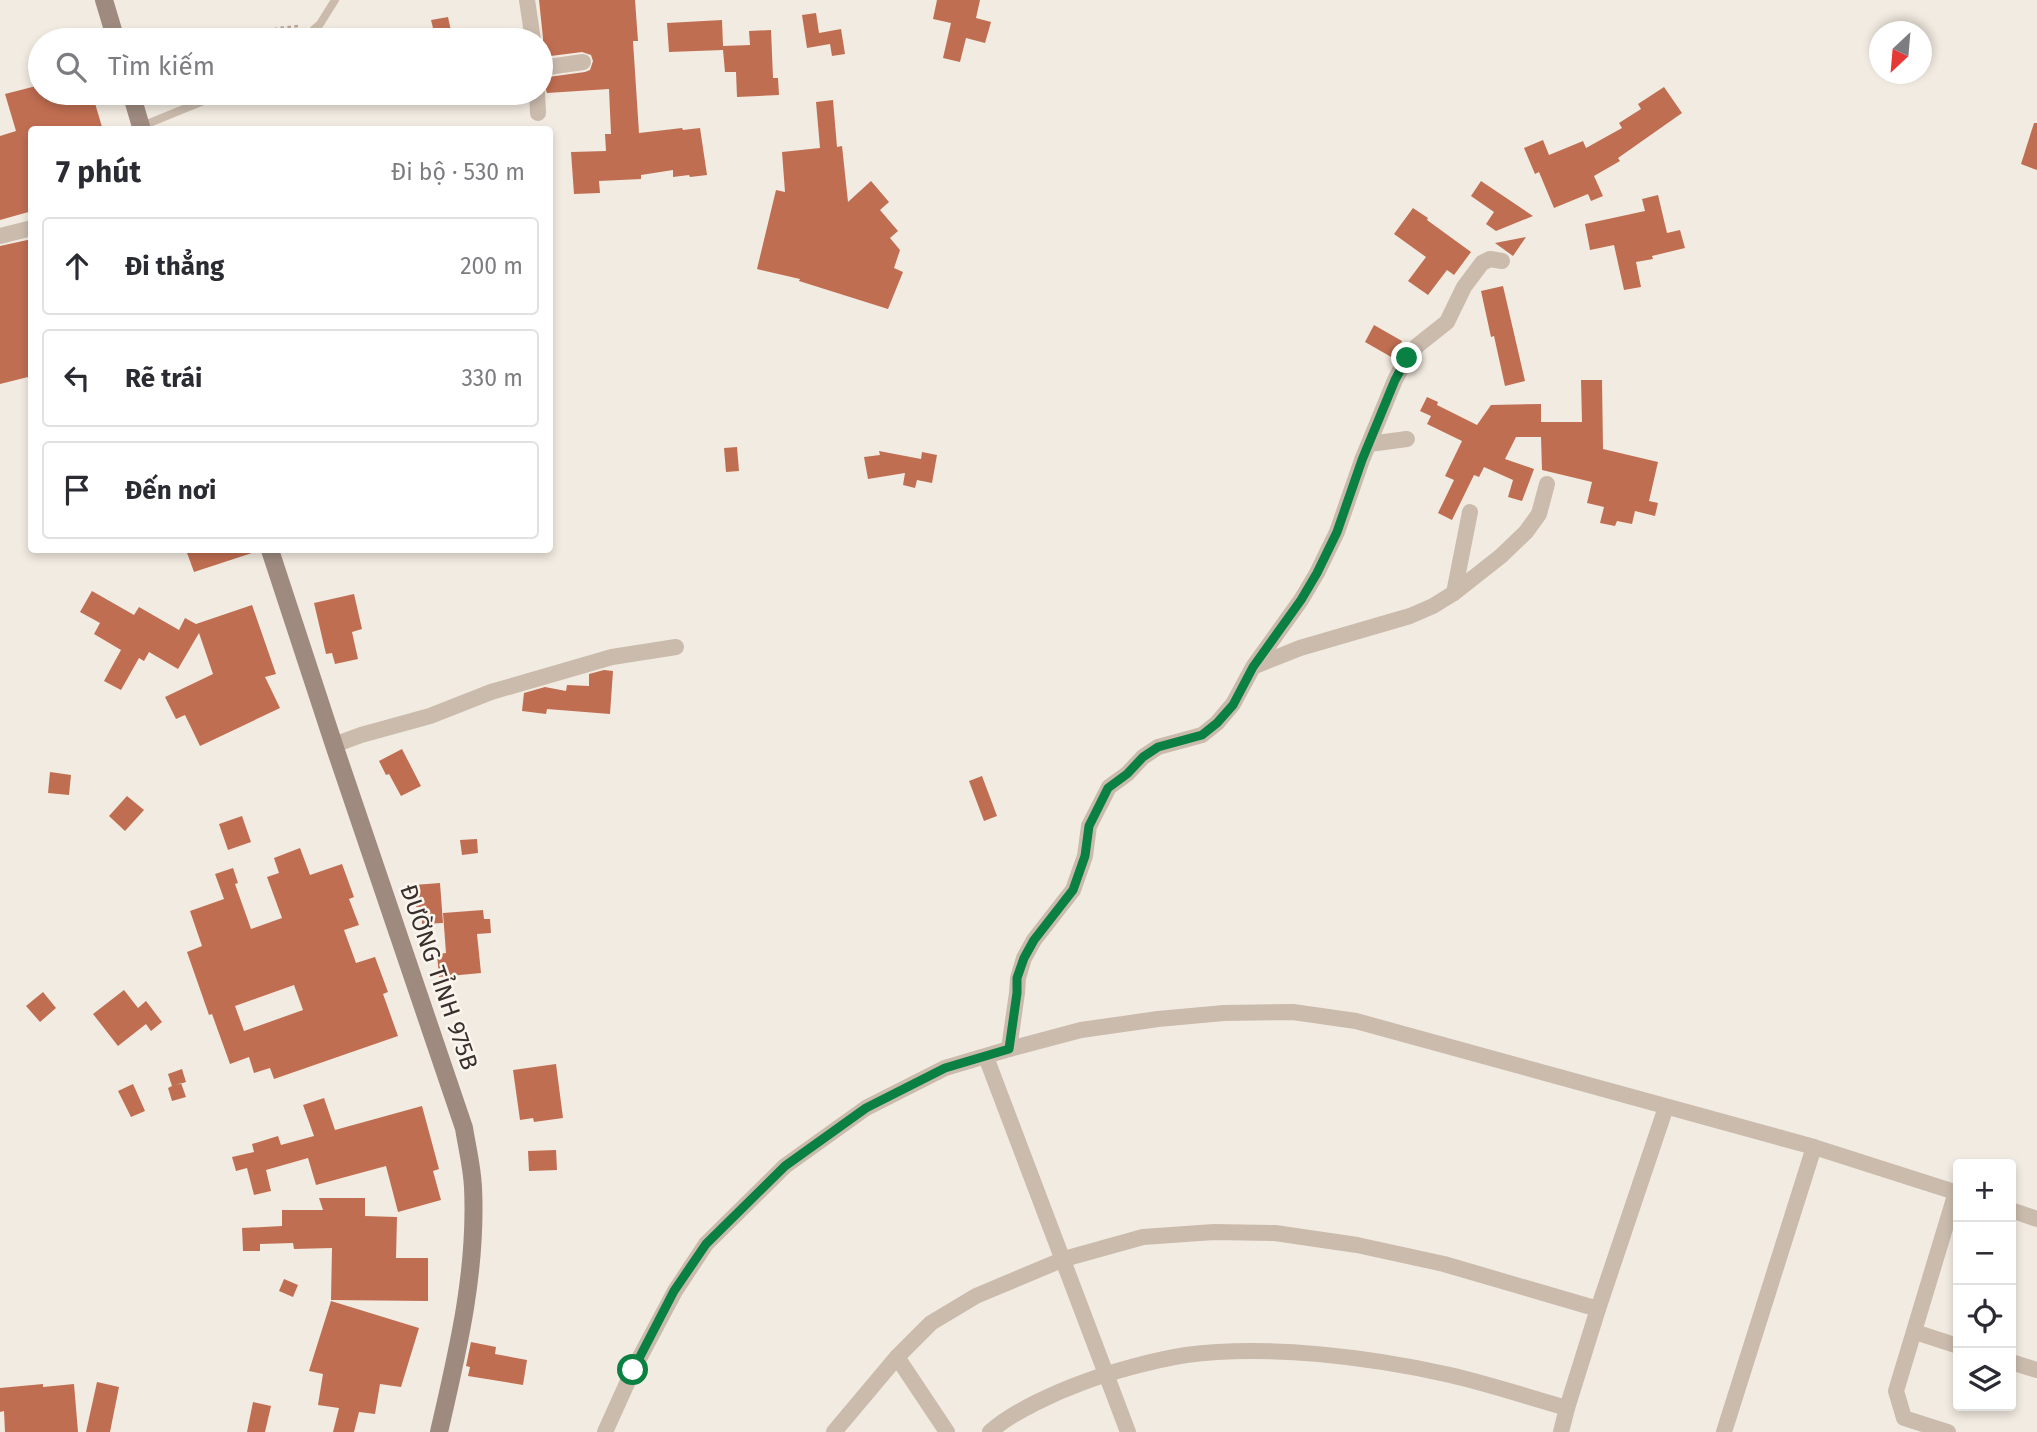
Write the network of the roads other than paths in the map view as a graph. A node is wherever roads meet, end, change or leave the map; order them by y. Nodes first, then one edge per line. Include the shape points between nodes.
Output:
1 (104, 0) edge
2 (335, 0) edge
3 (527, 0) edge
4 (112, 28) edge
5 (316, 28) edge
6 (531, 28) edge
7 (583, 62) dead end
8 (553, 66) edge
9 (135, 105) edge
10 (195, 105) edge
11 (538, 105) edge
12 (538, 113) dead end
13 (141, 126) edge
14 (147, 126) edge
15 (28, 229) edge
16 (0, 236) edge
17 (1502, 261) dead end
18 (1407, 439) dead end
19 (1369, 444) junction
20 (1547, 484) dead end
21 (1470, 512) dead end
22 (271, 553) edge
23 (1454, 593) junction
24 (676, 647) dead end
25 (1253, 667) junction
26 (334, 745) junction
27 (1009, 1049) junction
28 (986, 1057) junction
29 (1666, 1107) junction
30 (1814, 1147) junction
31 (1953, 1191) edge
32 (1953, 1205) edge
33 (2016, 1212) edge
34 (2037, 1219) edge
35 (1064, 1259) junction
36 (1598, 1309) junction
37 (1915, 1332) junction
38 (1953, 1344) edge
39 (897, 1357) junction
40 (2016, 1364) edge
41 (2037, 1370) edge
42 (1106, 1374) junction
43 (1567, 1408) junction
44 (439, 1432) edge
45 (606, 1432) edge
46 (834, 1432) edge
47 (947, 1432) edge
48 (990, 1432) edge
49 (1128, 1432) edge
50 (1561, 1432) edge
51 (1724, 1432) edge
52 (1948, 1432) edge

1 - 4 main road
2 - 5 lane
3 - 6 street
7 - 8 street
9 - 13 main road
10 - 14 lane
11 - 12 street
15 - 16 street
17 - 19 street via 1482,263 1447,322 1407,358
18 - 19 street
19 - 25 street via 1317,573
20 - 23 street via 1539,514 1526,532
21 - 23 street
22 - 26 main road, ĐƯỜNG TỈNH 975B
23 - 25 street via 1410,616 1300,648
24 - 26 street via 612,657
25 - 27 street via 1233,705 1217,723 1202,735 1158,747 1108,788 1089,826 1073,890 1024,958 1017,978
26 - 44 main road, ĐƯỜNG TỈNH 975B via 464,1128 473,1184 474,1233 465,1320
27 - 28 street
27 - 29 street via 1081,1030 1158,1019 1293,1012 1356,1021
28 - 35 street
28 - 45 street via 945,1068 866,1108 785,1166 736,1214 706,1244 674,1291
29 - 30 street
29 - 36 street
30 - 31 street
30 - 51 street
32 - 37 street
33 - 34 street
35 - 36 street via 1143,1237 1276,1233 1444,1264
35 - 39 street via 975,1296 931,1324
35 - 42 street
36 - 43 street
37 - 38 street
37 - 52 street via 1896,1391 1904,1418
39 - 46 street
39 - 47 street
40 - 41 street
42 - 43 street via 1186,1355 1314,1354 1450,1375
42 - 48 street via 1065,1389
42 - 49 street
43 - 50 street

